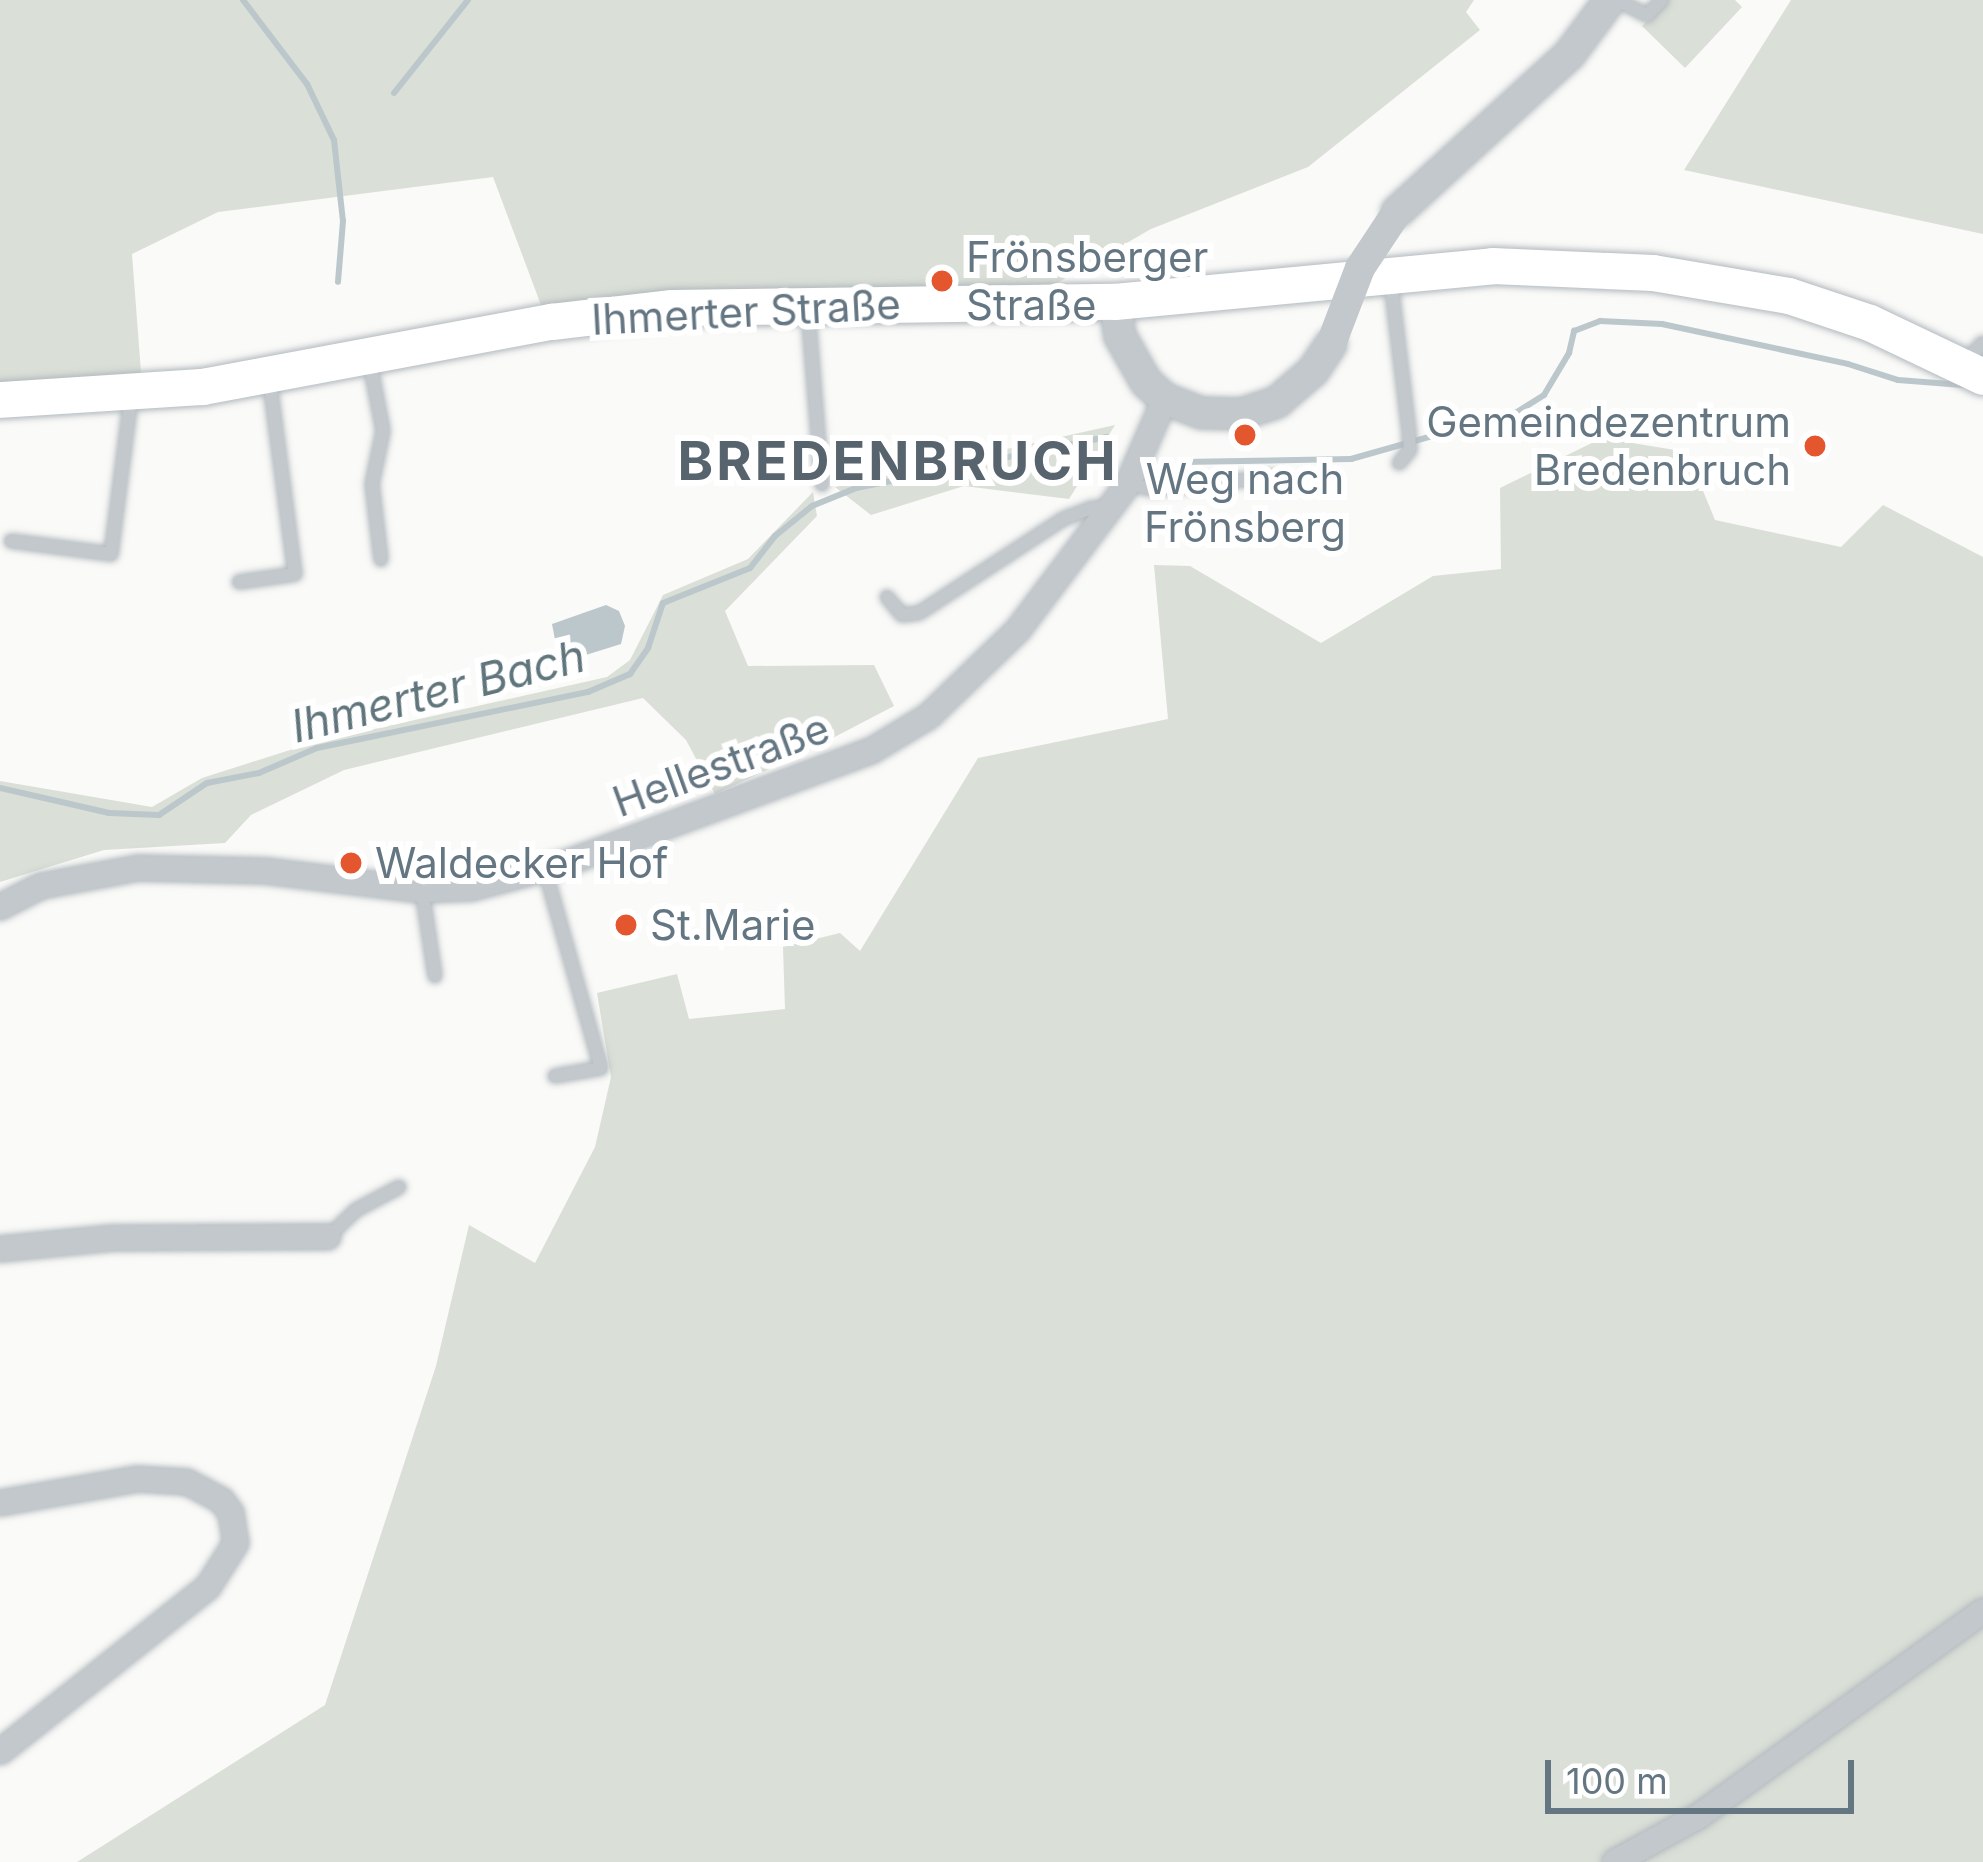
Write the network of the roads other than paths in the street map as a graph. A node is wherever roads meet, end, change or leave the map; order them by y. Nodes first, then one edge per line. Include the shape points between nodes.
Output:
1 (1613, 0) edge
2 (1662, 0) edge
3 (1390, 277) junction
4 (808, 302) junction
5 (1114, 302) junction
6 (369, 356) junction
7 (1976, 362) edge
8 (269, 375) junction
9 (131, 396) junction
10 (1165, 399) junction
11 (0, 400) edge
12 (1399, 463) dead end
13 (1274, 478) dead end
14 (823, 484) dead end
15 (1128, 484) junction
16 (1111, 507) junction
17 (10, 541) dead end
18 (381, 559) dead end
19 (239, 582) dead end
20 (887, 597) dead end
21 (545, 870) junction
22 (422, 890) junction
23 (0, 907) edge
24 (435, 976) dead end
25 (554, 1076) dead end
26 (400, 1187) dead end
27 (328, 1238) joint
28 (0, 1249) edge
29 (0, 1503) edge
30 (1983, 1611) edge
31 (0, 1752) edge
32 (1615, 1862) edge

1 - 2 lane via 1647,15
1 - 10 street, bridge via 1569,55 1396,212 1360,268 1331,344 1296,389 1261,410 1217,416
3 - 5 main road, Ihmerter Straße
3 - 7 main road, Ihmerter Straße via 1573,266 1718,282 1859,319
3 - 12 lane via 1410,450
4 - 5 main road, Ihmerter Straße
4 - 6 main road, Ihmerter Straße via 552,322
4 - 14 lane
5 - 10 street via 1133,362
6 - 8 main road, Ihmerter Straße
6 - 18 lane via 383,431 372,484
8 - 9 main road, Ihmerter Straße
8 - 19 lane via 295,574
9 - 11 main road, Ihmerter Straße
9 - 17 lane via 111,554
10 - 15 street, Hellestraße
13 - 15 lane
15 - 16 street, Hellestraße
16 - 20 lane via 1063,519 919,614 902,615
16 - 21 street, Hellestraße via 1018,630 905,734
21 - 22 street, Hellestraße via 472,888
21 - 25 lane via 601,1068
22 - 23 street, Hellestraße via 158,867 40,886
22 - 24 lane
26 - 27 lane via 356,1210
27 - 28 street via 112,1238
29 - 31 street via 137,1479 187,1482 222,1501 236,1543 208,1587
30 - 32 street via 1699,1816

